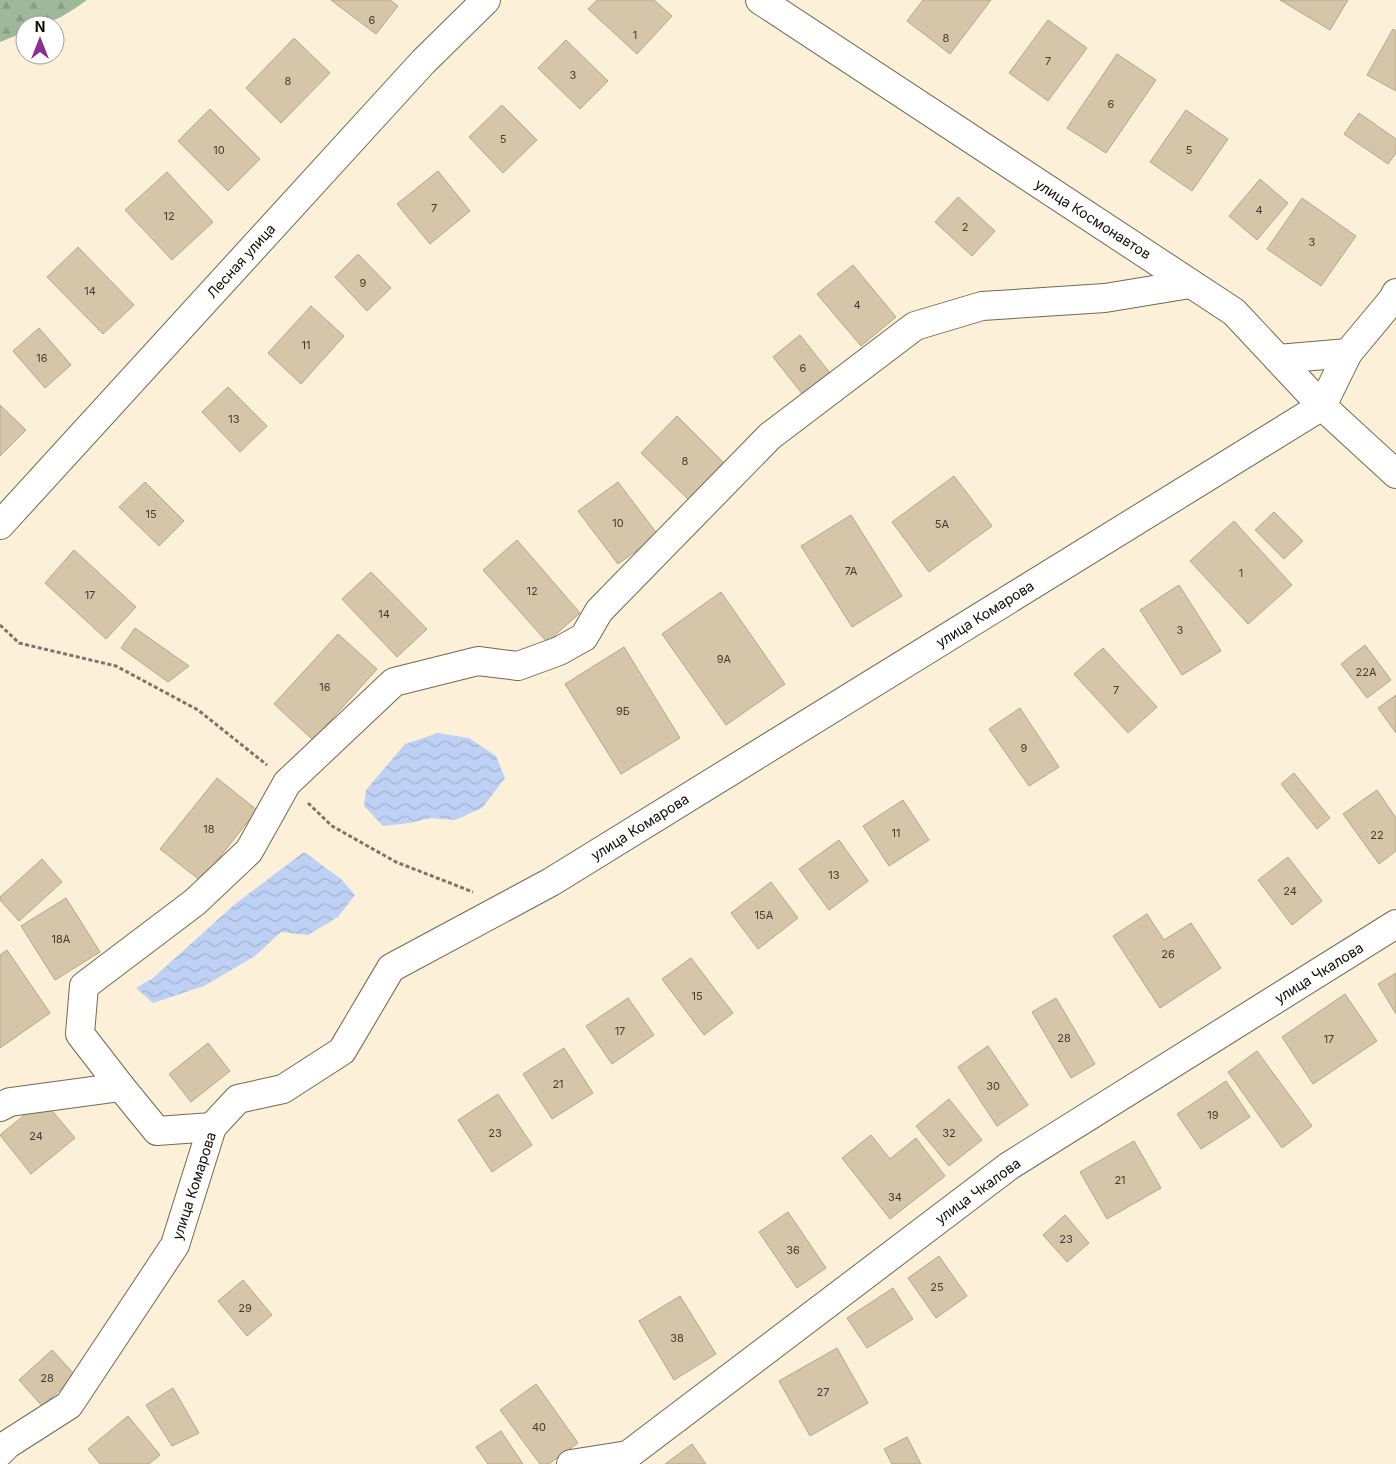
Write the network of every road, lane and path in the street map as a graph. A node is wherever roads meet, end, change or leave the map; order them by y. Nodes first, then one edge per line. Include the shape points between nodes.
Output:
1 (486, 0) edge
2 (760, 0) edge
3 (1190, 284) junction
4 (1396, 293) edge
5 (1348, 353) junction
6 (1278, 359) junction
7 (1322, 406) junction
8 (1396, 474) edge
9 (0, 525) edge
10 (0, 626) edge
11 (287, 783) junction
12 (506, 906) junction
13 (1396, 924) edge
14 (121, 1087) junction
15 (0, 1107) edge
16 (212, 1127) junction
17 (0, 1452) edge
18 (571, 1464) edge

1 - 9 street, Лесная улица via 423,62
2 - 3 street, улица Космонавтов
3 - 6 street, улица Космонавтов via 1234,312
3 - 11 street via 1105,298 982,306 915,326 770,436 599,611 584,637 559,651 518,666 478,661 394,682
4 - 5 street
5 - 6 street
5 - 7 street
6 - 7 street, улица Космонавтов
7 - 8 street, улица Космонавтов
7 - 12 street, улица Комарова via 551,882
10 - 11 path via 19,643 116,666 198,710
11 - 12 path via 332,826 396,862
11 - 14 street via 249,851 195,902 84,986 80,1034
12 - 16 street, улица Комарова via 391,968 342,1052 284,1089 238,1099
13 - 18 street, улица Чкалова via 1009,1166 628,1454
14 - 15 street via 10,1102
14 - 16 street via 157,1132
16 - 17 street, улица Комарова via 175,1245 70,1405

